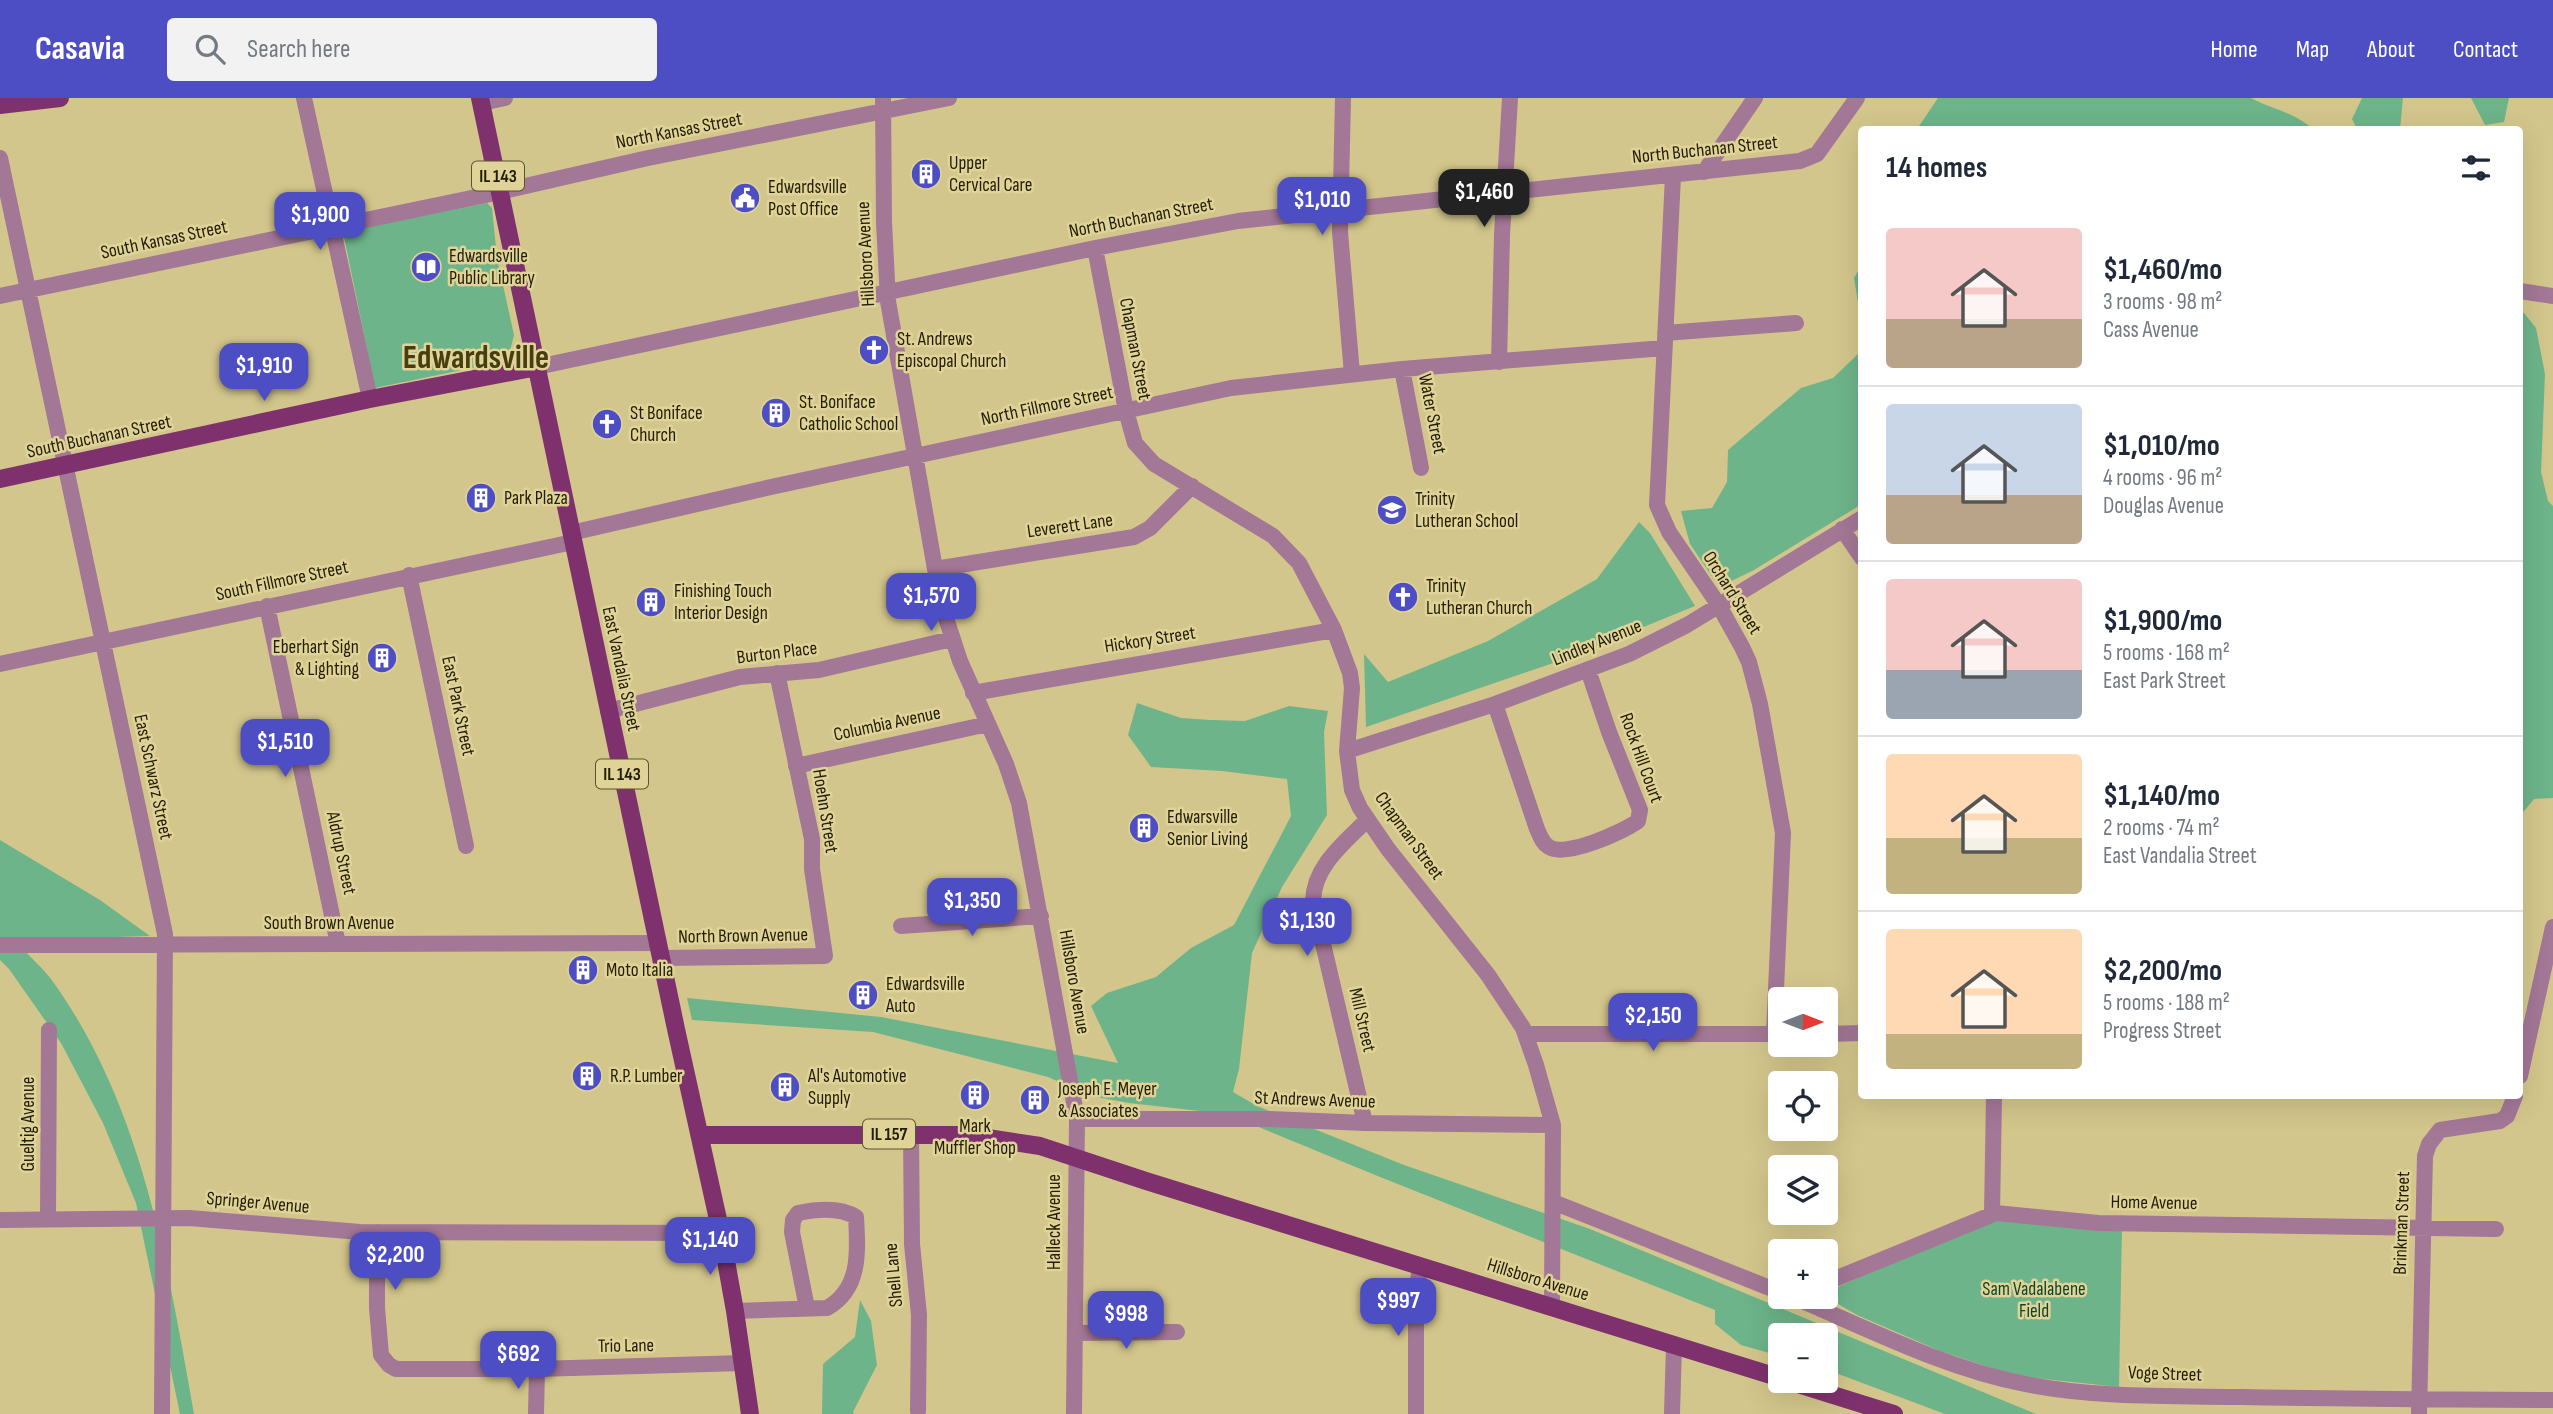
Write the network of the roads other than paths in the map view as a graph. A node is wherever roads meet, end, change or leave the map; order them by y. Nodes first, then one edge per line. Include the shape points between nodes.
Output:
1 (61, 98) edge
2 (304, 98) edge
3 (505, 98) edge
4 (949, 98) edge
5 (1343, 98) edge
6 (1510, 98) edge
7 (1755, 98) edge
8 (1857, 98) edge
9 (481, 100) edge
10 (0, 105) edge
11 (883, 105) edge
12 (0, 158) edge
13 (1704, 172) junction
14 (1673, 176) junction
15 (500, 190) junction
16 (1504, 192) junction
17 (1339, 209) junction
18 (333, 225) junction
19 (1094, 248) junction
20 (29, 290) junction
21 (2523, 291) edge
22 (887, 292) junction
23 (0, 296) edge
24 (2553, 296) edge
25 (1796, 323) dead end
26 (1664, 340) junction
27 (1499, 362) junction
28 (537, 367) junction
29 (1402, 369) junction
30 (1352, 374) junction
31 (370, 399) junction
32 (1126, 411) junction
33 (914, 456) junction
34 (64, 465) junction
35 (1421, 468) dead end
36 (0, 479) edge
37 (1192, 486) junction
38 (1858, 520) edge
39 (1842, 529) junction
40 (572, 537) junction
41 (1858, 552) edge
42 (935, 569) junction
43 (409, 575) junction
44 (1718, 604) junction
45 (267, 606) junction
46 (1334, 630) junction
47 (952, 639) junction
48 (104, 643) junction
49 (0, 664) edge
50 (1588, 670) junction
51 (777, 673) junction
52 (973, 693) junction
53 (1495, 704) junction
54 (608, 710) junction
55 (988, 724) junction
56 (1347, 751) junction
57 (796, 766) junction
58 (1367, 820) junction
59 (466, 846) dead end
60 (1041, 916) junction
61 (901, 926) dead end
62 (2553, 927) edge
63 (165, 944) junction
64 (338, 944) junction
65 (0, 945) edge
66 (660, 951) junction
67 (825, 956) joint
68 (1779, 987) edge
69 (49, 1030) dead end
70 (1858, 1033) edge
71 (1525, 1034) junction
72 (1768, 1034) edge
73 (1838, 1034) edge
74 (2523, 1062) edge
75 (1994, 1099) edge
76 (2514, 1099) edge
77 (1077, 1119) junction
78 (1365, 1123) junction
79 (1553, 1125) junction
80 (911, 1134) junction
81 (700, 1135) junction
82 (1075, 1156) junction
83 (1553, 1202) junction
84 (1992, 1214) junction
85 (163, 1218) junction
86 (48, 1219) junction
87 (0, 1220) edge
88 (2422, 1227) junction
89 (2496, 1229) dead end
90 (377, 1232) junction
91 (721, 1233) junction
92 (1420, 1266) junction
93 (1838, 1278) edge
94 (1768, 1287) edge
95 (1552, 1306) junction
96 (807, 1308) junction
97 (1821, 1309) edge
98 (736, 1311) junction
99 (1177, 1332) dead end
100 (1075, 1333) junction
101 (1674, 1345) junction
102 (743, 1363) junction
103 (537, 1369) junction
104 (1768, 1374) edge
105 (1827, 1393) edge
106 (2553, 1399) edge
107 (2419, 1407) edge
108 (918, 1411) dead end
109 (162, 1414) edge
110 (536, 1414) edge
111 (750, 1414) edge
112 (1074, 1414) edge
113 (1416, 1414) edge
114 (1672, 1414) edge
115 (1895, 1414) edge

1 - 10 main road
2 - 18 street
3 - 9 street
4 - 11 street, North Kansas Street
5 - 17 street
6 - 16 street
7 - 13 street
8 - 13 street, North Buchanan Street via 1824,146 1809,159
9 - 15 main road, East Vandalia Street / IL 143
11 - 15 street, North Kansas Street
11 - 22 street, Hillsboro Avenue
12 - 20 street, East Schwarz Street
13 - 14 street, North Buchanan Street
14 - 16 street, North Buchanan Street
14 - 26 street, Orchard Street
15 - 18 street, South Kansas Street
15 - 28 main road, East Vandalia Street / IL 143
16 - 17 street, North Buchanan Street
16 - 27 street
17 - 19 street, North Buchanan Street via 1238,221
17 - 30 street
18 - 20 street, South Kansas Street
18 - 31 street
19 - 22 street, North Buchanan Street
19 - 32 street, Chapman Street
20 - 23 street, South Kansas Street
20 - 34 street, East Schwarz Street
21 - 24 street
22 - 28 street, North Buchanan Street
22 - 33 street, Hillsboro Avenue
25 - 26 street, North Fillmore Street
26 - 27 street, North Fillmore Street
26 - 44 street, Orchard Street via 1657,505 1676,543
27 - 29 street, North Fillmore Street
28 - 31 main road, South Buchanan Street
28 - 40 main road, East Vandalia Street / IL 143
29 - 30 street, North Fillmore Street
29 - 35 street, Water Street
30 - 32 street, North Fillmore Street via 1247,386
31 - 34 main road, South Buchanan Street
32 - 33 street, North Fillmore Street
32 - 37 street, Chapman Street via 1142,454
33 - 40 street, North Fillmore Street
33 - 42 street, Hillsboro Avenue
34 - 36 main road, South Buchanan Street
34 - 48 street, East Schwarz Street
37 - 42 street, Leverett Lane via 1150,528 1134,537
37 - 46 street, Chapman Street via 1286,548 1299,562
38 - 39 street, Lindley Avenue
39 - 41 street
39 - 44 street, Lindley Avenue
40 - 43 street, South Fillmore Street
40 - 54 main road, East Vandalia Street / IL 143
42 - 47 street, Hillsboro Avenue
43 - 45 street, South Fillmore Street
43 - 59 street, East Park Street
44 - 50 street, Lindley Avenue via 1661,640
44 - 68 street, Orchard Street via 1749,662 1782,818
45 - 48 street, South Fillmore Street
45 - 64 street, Aldrup Street
46 - 52 street, Hickory Street
46 - 56 street, Chapman Street via 1351,680
47 - 51 street, Burton Place via 819,670
47 - 52 street, Hillsboro Avenue
48 - 49 street, South Fillmore Street
48 - 63 street, East Schwarz Street
50 - 53 street, Lindley Avenue
50 - 53 street, Rock Hill Court via 1640,810 1638,821 1608,836 1563,850 1545,845
51 - 54 street, Burton Place via 740,677
51 - 57 street, Hoehn Street
52 - 55 street, Hillsboro Avenue
53 - 56 street, Lindley Avenue
54 - 66 main road, East Vandalia Street / IL 143
55 - 57 street, Columbia Avenue
55 - 60 street, Hillsboro Avenue via 1020,803
56 - 58 street, Chapman Street via 1352,790
57 - 67 street, Hoehn Street via 812,839
58 - 71 street, Chapman Street via 1488,975
58 - 78 street, Mill Street via 1322,870 1313,892
60 - 61 street
60 - 77 street, Hillsboro Avenue
62 - 74 street
63 - 64 street, South Brown Avenue
63 - 65 street, South Brown Avenue
63 - 85 street, East Schwarz Street
64 - 66 street, South Brown Avenue
66 - 67 street, North Brown Avenue
66 - 81 main road, East Vandalia Street / IL 143
69 - 86 street, Gueltig Avenue
70 - 73 street
71 - 72 street
71 - 79 street, Chapman Street
75 - 84 street
76 - 88 street, Brinkman Street via 2500,1121 2450,1127 2434,1135 2425,1156
77 - 78 street, St Andrews Avenue
77 - 82 street, Hillsboro Avenue
78 - 79 street, St Andrews Avenue
79 - 83 street, Chapman Street
80 - 81 main road, IL 157
80 - 82 main road, IL 157 via 1021,1141
80 - 108 street, Shell Lane
81 - 91 main road, East Vandalia Street / IL 143
82 - 92 main road, Hillsboro Avenue / IL 157
82 - 100 street, Halleck Avenue
83 - 94 street
83 - 95 street, Chapman Street
84 - 88 street, Home Avenue via 2098,1223
84 - 93 street, Home Avenue
85 - 86 street, Springer Avenue
85 - 90 street, Springer Avenue
85 - 109 street, East Schwarz Street
86 - 87 street, Springer Avenue
88 - 89 street, Home Avenue
88 - 107 street, Brinkman Street
90 - 91 street, Springer Avenue
90 - 103 street, Trio Lane via 377,1308 381,1355 386,1362 396,1369
91 - 98 main road, East Vandalia Street / IL 143
92 - 95 main road, Hillsboro Avenue / IL 157
92 - 113 street
95 - 101 main road, Hillsboro Avenue / IL 157
96 - 96 street via 827,1308 846,1292 858,1252 856,1217 847,1212 810,1210 793,1220
96 - 98 street
97 - 107 street, Voge Street via 1965,1368 2026,1384 2070,1391
98 - 102 main road, East Vandalia Street / IL 143
99 - 100 street
100 - 112 street, Halleck Avenue
101 - 104 main road, Hillsboro Avenue / IL 157
101 - 114 street
102 - 103 street, Trio Lane
102 - 111 main road, East Vandalia Street / IL 143
103 - 110 street
105 - 115 main road
106 - 107 street, Voge Street

